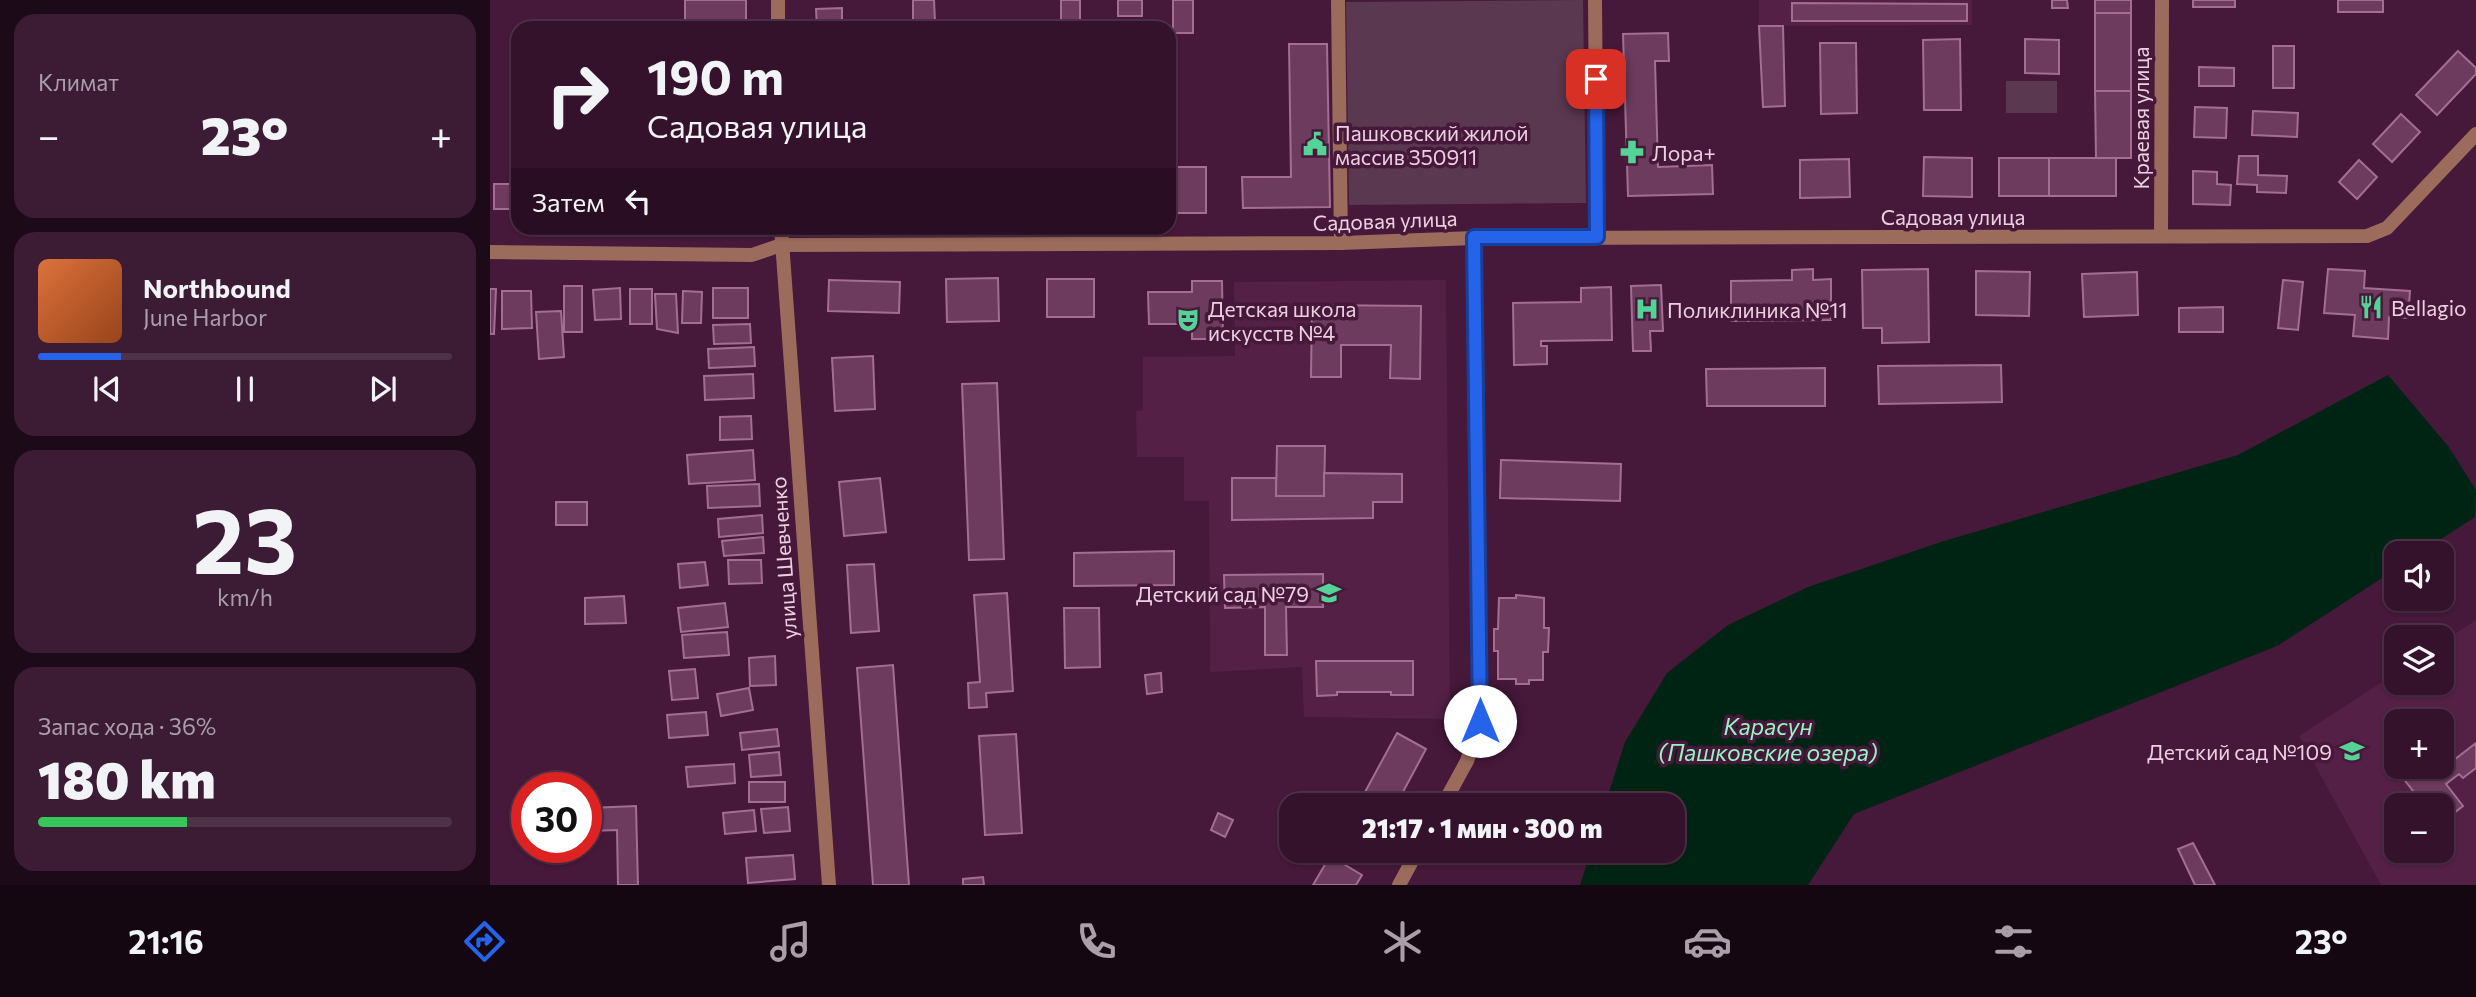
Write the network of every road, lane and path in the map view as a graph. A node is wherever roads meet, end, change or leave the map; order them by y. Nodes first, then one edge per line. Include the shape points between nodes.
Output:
1 (778, 0) edge
2 (1338, 0) edge
3 (1595, 0) edge
4 (2162, 0) edge
5 (778, 21) edge
6 (2476, 134) edge
7 (781, 235) edge
8 (2161, 236) junction
9 (1474, 237) junction
10 (1597, 237) junction
11 (1340, 243) junction
12 (781, 245) junction
13 (490, 252) edge
14 (1450, 793) edge
15 (1411, 863) edge
16 (829, 885) edge
17 (1399, 885) edge

1 - 5 street
2 - 11 street
3 - 10 street
4 - 8 street, Краевая улица
6 - 8 street, Садовая улица via 2387,228 2367,236
7 - 12 street, улица Шевченко
8 - 10 street, Садовая улица
9 - 10 street, Садовая улица
9 - 11 street, Садовая улица
9 - 14 street via 1480,721 1467,761
11 - 12 street, Садовая улица
12 - 13 street, Садовая улица via 752,255
12 - 16 street, улица Шевченко
15 - 17 street

